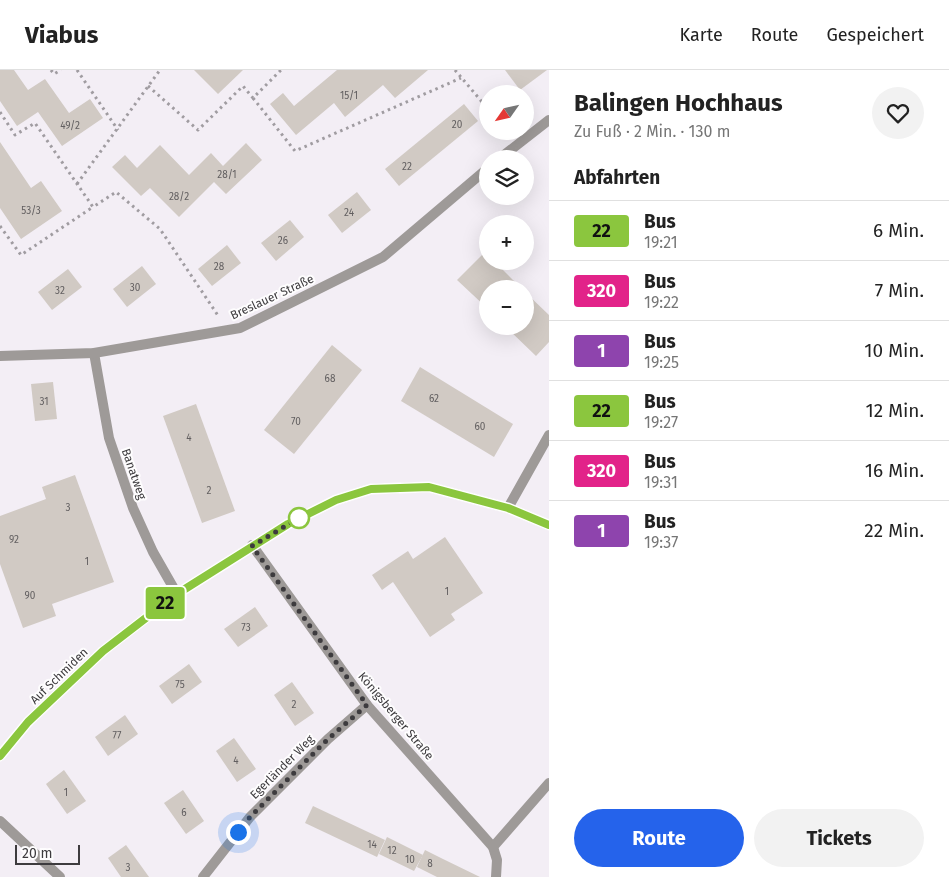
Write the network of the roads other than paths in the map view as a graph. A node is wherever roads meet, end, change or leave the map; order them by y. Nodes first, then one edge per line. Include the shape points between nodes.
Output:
1 (549, 120) edge
2 (511, 150) edge
3 (479, 176) edge
4 (94, 353) junction
5 (0, 356) edge
6 (549, 435) edge
7 (508, 508) junction
8 (549, 525) edge
9 (252, 546) junction
10 (177, 594) junction
11 (367, 705) junction
12 (0, 756) edge
13 (549, 783) edge
14 (0, 821) edge
15 (493, 847) junction
16 (60, 877) edge
17 (203, 877) edge
18 (496, 877) edge

1 - 2 street
3 - 4 street, Breslauer Straße via 383,257 240,328
4 - 5 street, Breslauer Straße
4 - 10 street, Banatweg via 109,438 130,499 153,552
6 - 7 street
7 - 8 street, Auf Schmiden
7 - 9 street, Auf Schmiden via 429,487 371,489 308,513
9 - 10 street, Auf Schmiden
9 - 11 street, Königsberger Straße
10 - 12 street, Auf Schmiden via 103,651 28,722
11 - 15 street, Königsberger Straße
11 - 17 street, Egerländer Weg via 250,817
13 - 15 street
14 - 16 street
15 - 18 street via 497,860

